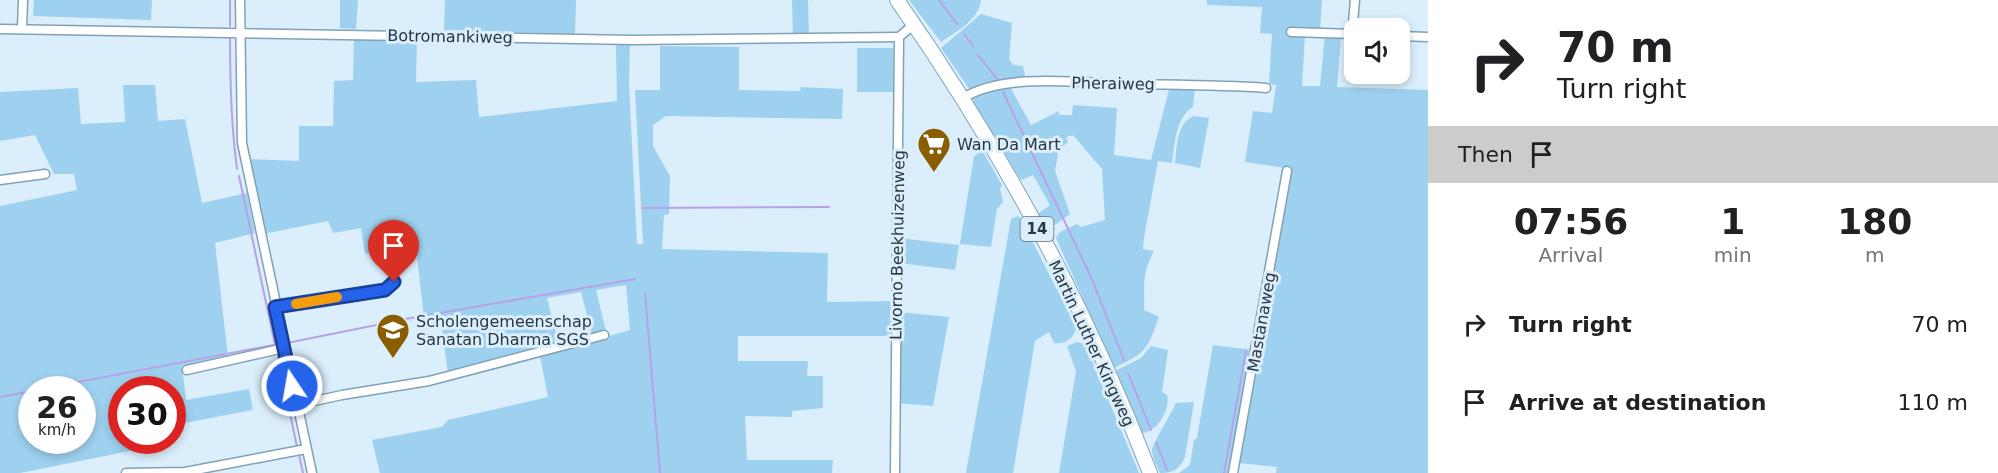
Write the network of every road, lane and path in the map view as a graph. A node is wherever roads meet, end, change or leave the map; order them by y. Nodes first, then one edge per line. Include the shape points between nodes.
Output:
1 (23, 0) edge
2 (240, 0) edge
3 (897, 0) edge
4 (1355, 0) edge
5 (1354, 18) edge
6 (914, 24) junction
7 (0, 28) edge
8 (22, 29) junction
9 (240, 32) junction
10 (1291, 32) dead end
11 (1344, 34) edge
12 (1410, 36) edge
13 (899, 37) junction
14 (1428, 37) edge
15 (1266, 88) dead end
16 (963, 98) junction
17 (1287, 171) dead end
18 (45, 174) dead end
19 (0, 180) edge
20 (394, 282) dead end
21 (275, 307) junction
22 (604, 335) dead end
23 (284, 348) junction
24 (188, 370) dead end
25 (296, 405) junction
26 (306, 449) junction
27 (126, 473) edge
28 (312, 473) edge
29 (895, 473) edge
30 (1150, 473) edge
31 (1233, 473) edge

1 - 8 street
2 - 9 street
3 - 6 main road, Martin Luther Kingweg / 14
4 - 5 street
6 - 13 street
6 - 16 main road, Martin Luther Kingweg / 14
7 - 8 street, Botromankiweg
8 - 9 street, Botromankiweg
9 - 13 street, Botromankiweg via 633,40
9 - 21 street via 242,143
10 - 11 street
12 - 14 street
13 - 29 street, Livorno Beekhuizenweg
15 - 16 street, Pheraiweg via 1027,81 985,88
16 - 30 main road, Martin Luther Kingweg / 14 via 1074,297
17 - 31 street, Mastanaweg
18 - 19 street
20 - 21 street via 385,290
21 - 23 street
22 - 25 street via 429,381
23 - 24 street
23 - 25 street
25 - 26 street
26 - 27 street via 185,472
26 - 28 street

